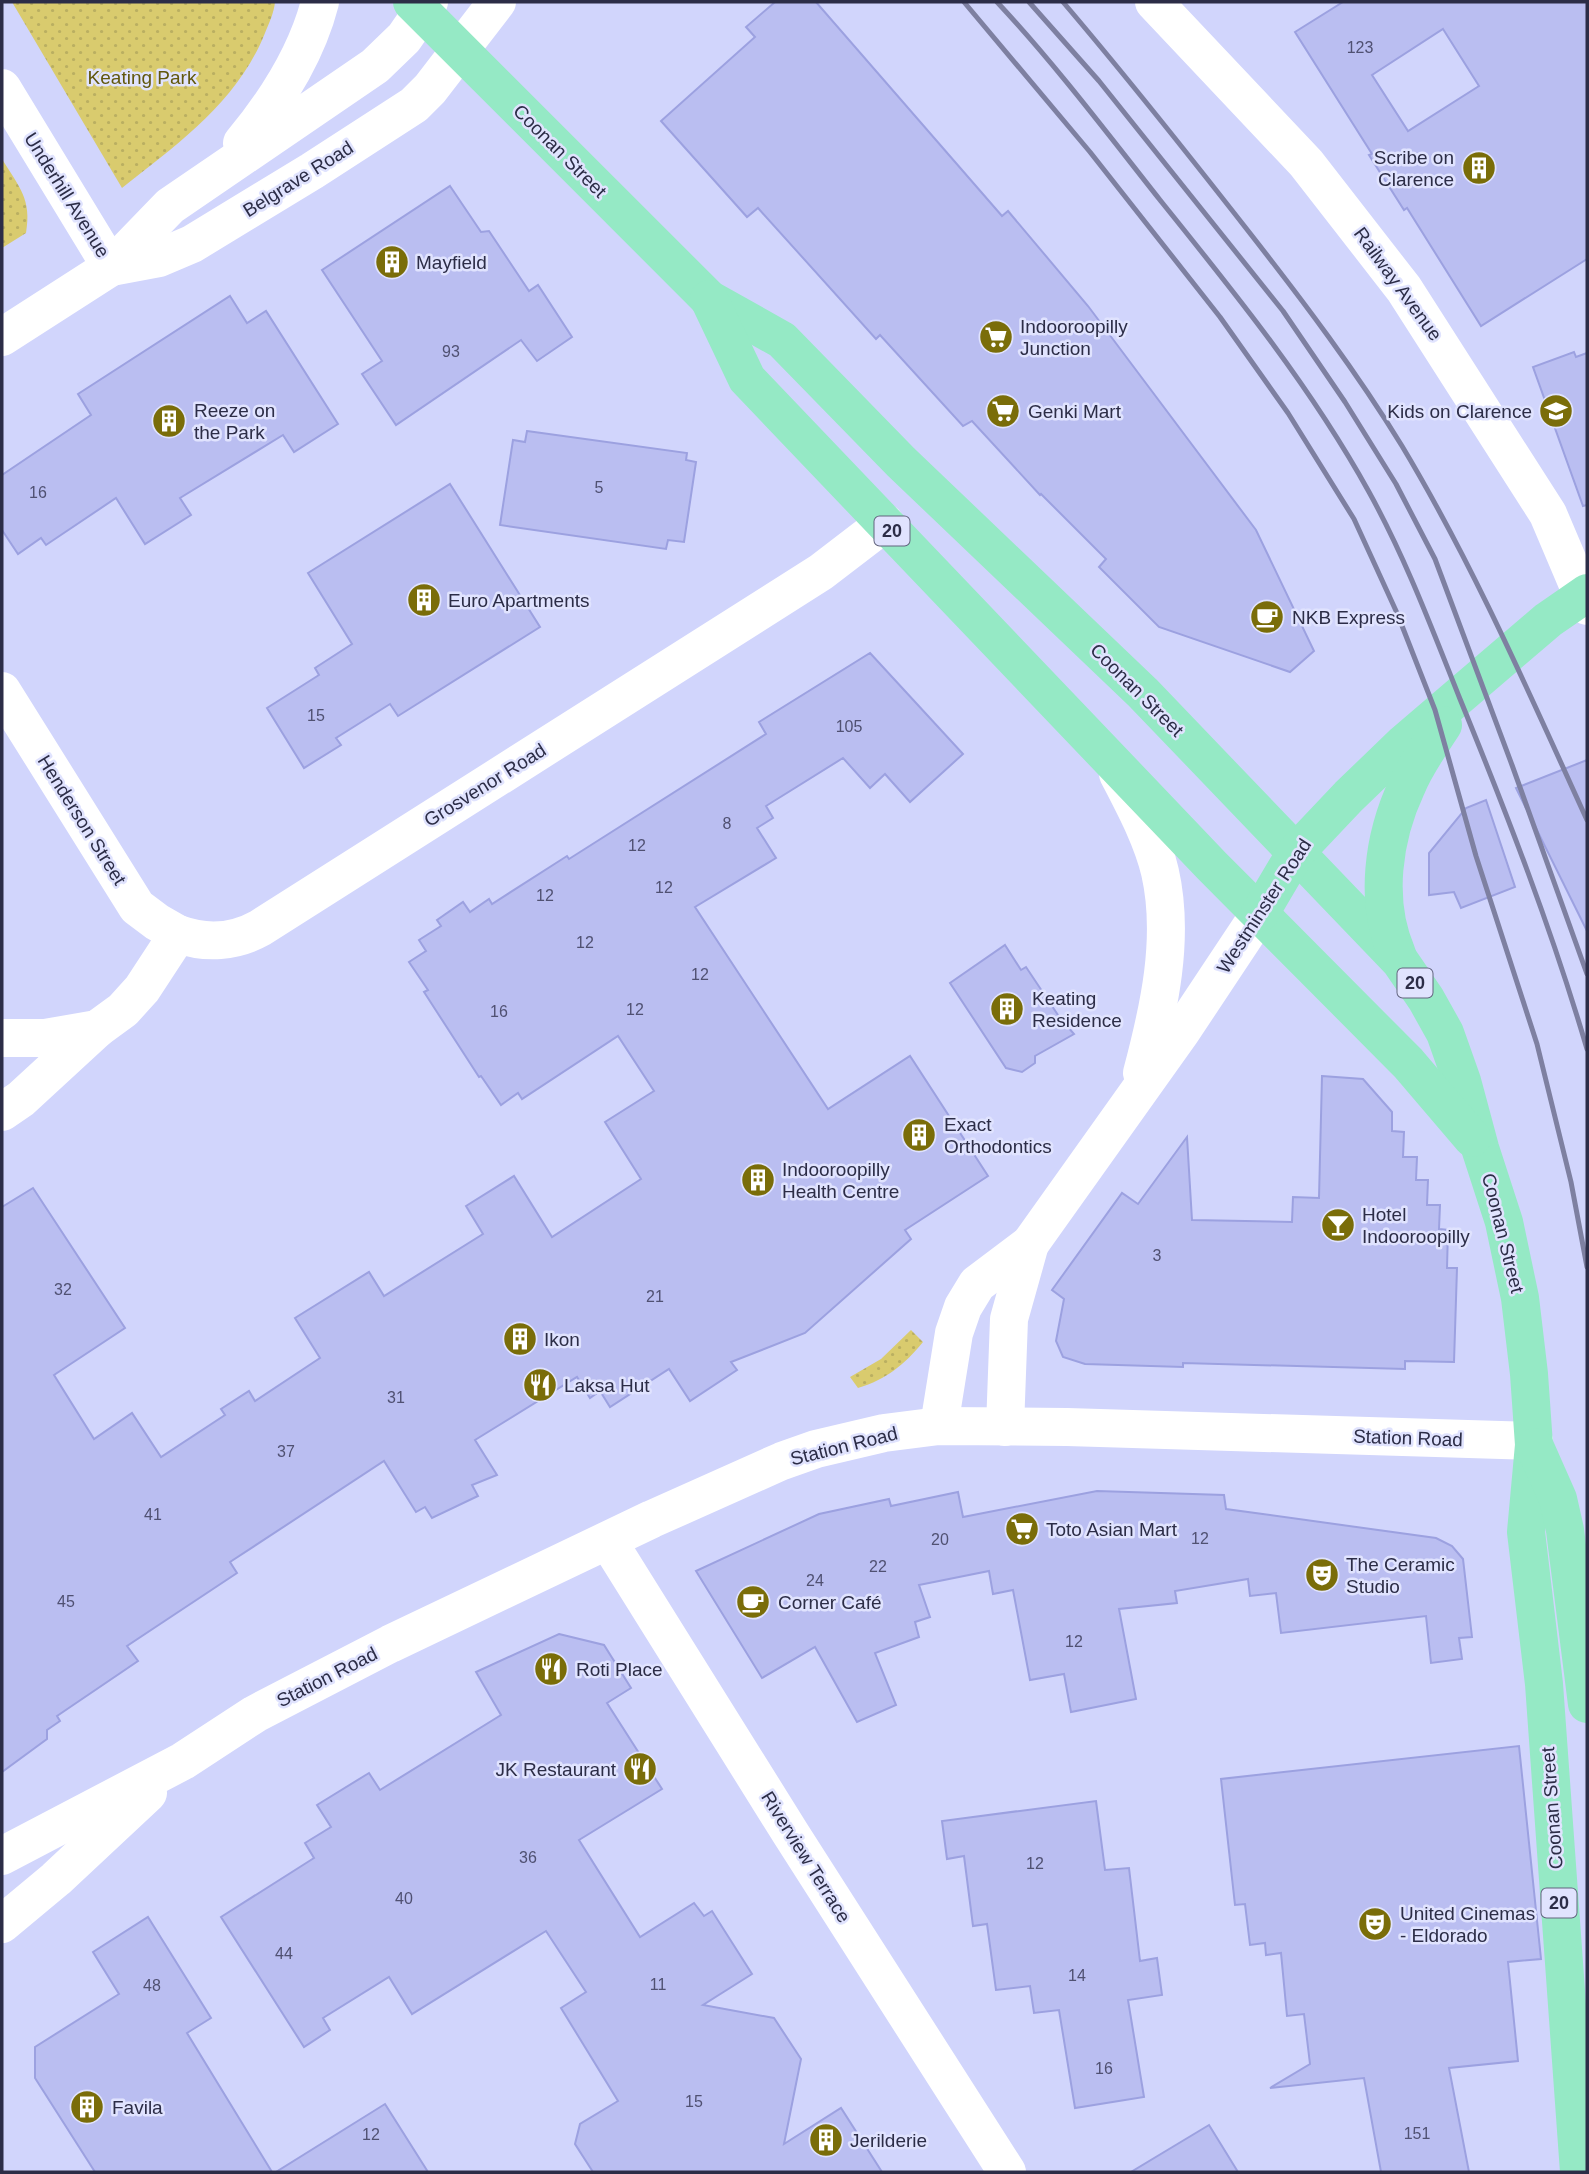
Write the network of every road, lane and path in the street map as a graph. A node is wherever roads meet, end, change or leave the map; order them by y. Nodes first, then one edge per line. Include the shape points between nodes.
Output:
1 (320, 2) edge
2 (497, 2) edge
3 (1154, 2) edge
4 (421, 5) edge
5 (460, 50) junction
6 (2, 88) edge
7 (198, 185) junction
8 (111, 267) junction
9 (709, 299) junction
10 (2, 337) edge
11 (885, 523) junction
12 (1586, 598) edge
13 (2, 691) edge
14 (1098, 747) junction
15 (1408, 760) junction
16 (1296, 852) junction
17 (1260, 913) junction
18 (178, 934) junction
19 (1399, 961) junction
20 (97, 1029) junction
21 (2, 1038) edge
22 (1136, 1095) junction
23 (2, 1112) edge
24 (1479, 1148) junction
25 (1030, 1244) junction
26 (939, 1426) junction
27 (1005, 1427) junction
28 (1534, 1443) junction
29 (608, 1541) junction
30 (1587, 1704) edge
31 (183, 1761) junction
32 (2, 1856) edge
33 (2, 1924) edge
34 (1007, 2172) edge
35 (1579, 2172) edge

1 - 7 street, Belgrave Road via 274,101 240,146
2 - 5 street, Belgrave Road
3 - 12 street, Railway Avenue via 1306,163 1388,267 1530,483
4 - 5 main road, Coonan Street / 20
4 - 7 street, Belgrave Road via 395,48 375,66
5 - 8 street, Belgrave Road via 414,105 313,171 192,244 159,258
5 - 9 main road, Coonan Street / 20
6 - 8 street, Underhill Avenue
7 - 8 street, Belgrave Road via 158,217
8 - 10 street, Belgrave Road
9 - 11 main road, Coonan Street / 20 via 747,379
9 - 16 main road, Coonan Street / 20 via 782,340 1143,693
11 - 14 main road, Coonan Street / 20
11 - 18 street, Grosvenor Road via 821,572 260,928 228,940
12 - 15 main road via 1548,620 1465,691
13 - 18 street, Henderson Street via 137,906
14 - 17 main road, Coonan Street / 20
14 - 22 street via 1139,814 1160,870 1165,904 1165,957 1154,1028
15 - 16 main road, Westminster Road via 1320,825
15 - 19 main road via 1384,862 1385,913
16 - 17 main road, Westminster Road
16 - 19 main road, Coonan Street / 20
17 - 22 street, Westminster Road
17 - 24 main road, Coonan Street / 20 via 1408,1063
18 - 20 street via 142,989
19 - 24 main road, Coonan Street / 20 via 1445,1033
20 - 21 street via 45,1038
20 - 23 street
22 - 25 street, Westminster Road
24 - 28 main road, Coonan Street / 20 via 1504,1222 1520,1298
25 - 26 street, Westminster Road via 977,1284 963,1307 948,1361
25 - 27 street, Westminster Road via 1009,1318
26 - 27 street, Station Road
26 - 29 street, Station Road via 816,1449
27 - 28 street, Station Road
28 - 30 main road, Coonan Street / 20 via 1566,1530
28 - 35 main road, Coonan Street / 20 via 1526,1532 1544,1684
29 - 31 street, Station Road via 378,1650 255,1714
29 - 34 street, Riverview Terrace
31 - 32 street, Station Road
31 - 33 street, Station Road

